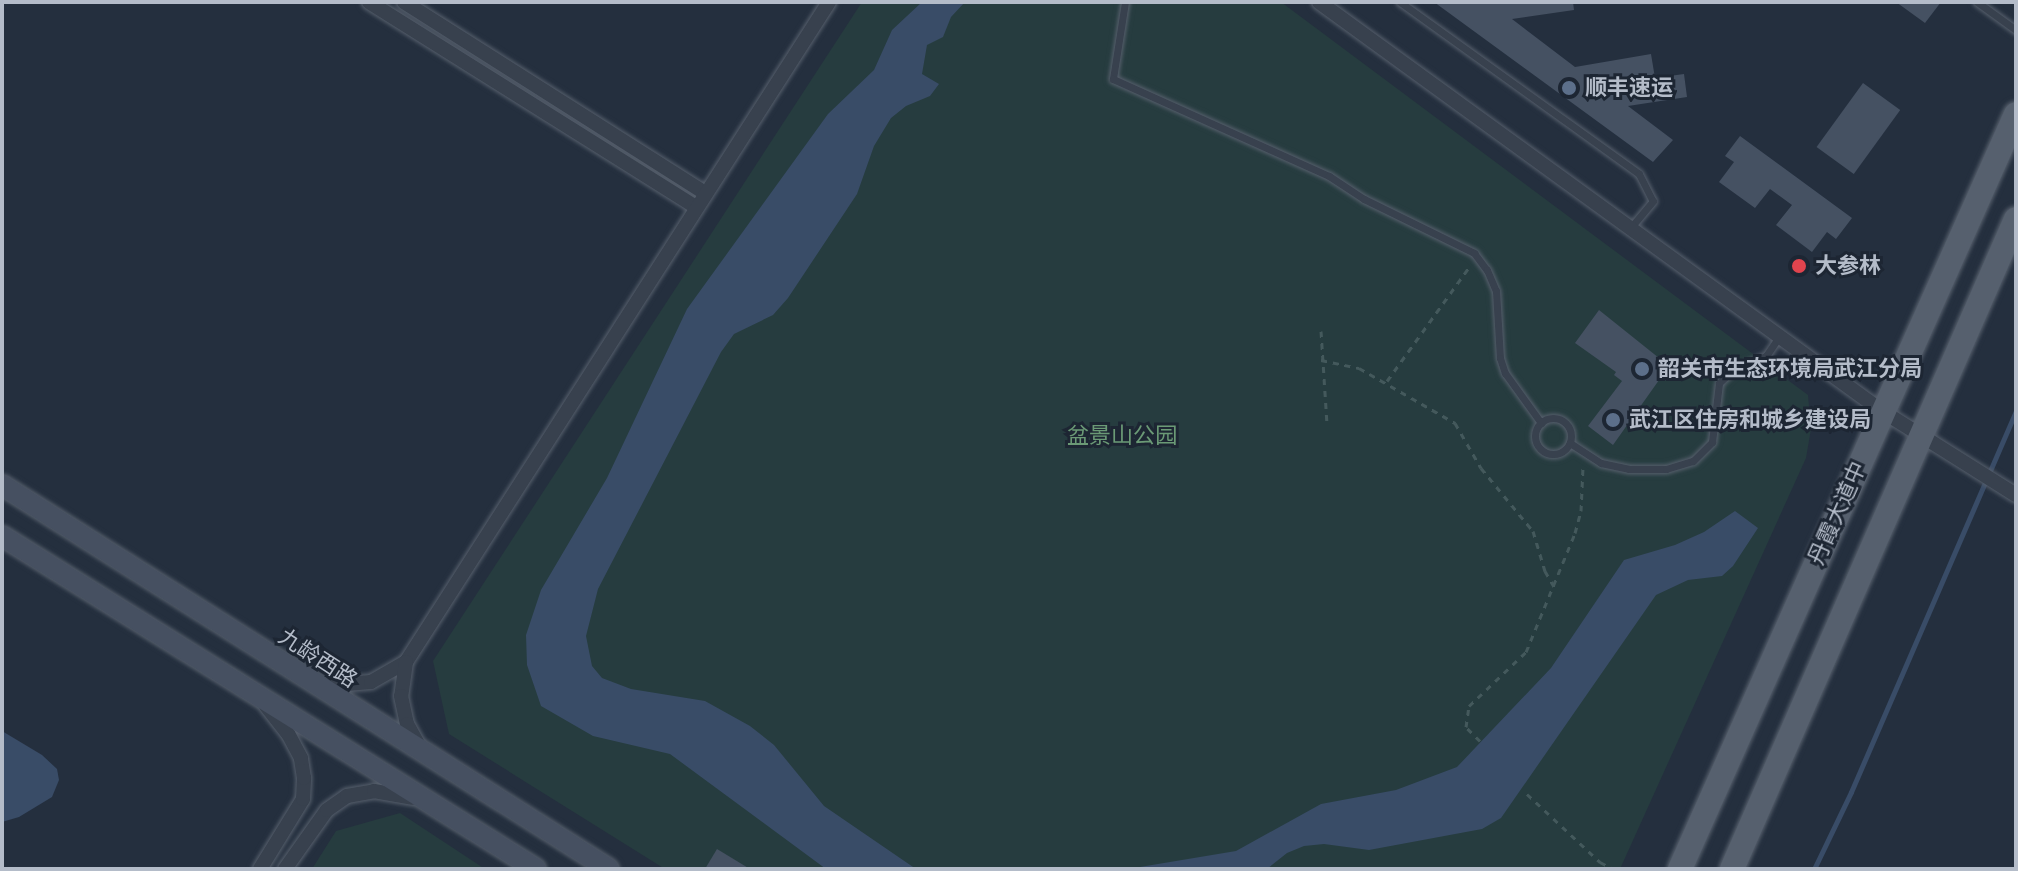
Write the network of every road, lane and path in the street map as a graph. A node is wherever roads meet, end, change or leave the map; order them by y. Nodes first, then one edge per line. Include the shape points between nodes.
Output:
1 (369, 2) edge
2 (404, 2) edge
3 (829, 2) edge
4 (1125, 2) edge
5 (1319, 2) edge
6 (1400, 2) edge
7 (1977, 2) edge
8 (2016, 30) edge
9 (2016, 114) edge
10 (705, 193) junction
11 (696, 207) junction
12 (2016, 219) edge
13 (1631, 227) junction
14 (1477, 256) junction
15 (1321, 331) dead end
16 (1779, 337) junction
17 (1321, 360) junction
18 (1387, 381) dead end
19 (1882, 411) junction
20 (1541, 423) junction
21 (1327, 425) dead end
22 (1919, 436) junction
23 (1570, 443) junction
24 (1579, 452) junction
25 (2, 485) edge
26 (2013, 493) edge
27 (2, 536) edge
28 (1555, 588) junction
29 (406, 662) junction
30 (317, 686) junction
31 (258, 696) junction
32 (1480, 741) dead end
33 (426, 756) junction
34 (1527, 794) dead end
35 (432, 804) junction
36 (1600, 862) junction
37 (260, 869) edge
38 (285, 869) edge
39 (536, 869) edge
40 (609, 869) edge
41 (1596, 869) edge
42 (1613, 869) edge
43 (1680, 869) edge
44 (1732, 869) edge

1 - 11 street
2 - 10 street
3 - 10 street
4 - 14 lane via 1113,79 1329,176
5 - 13 street
6 - 13 lane via 1639,174 1653,201
7 - 8 lane
9 - 19 main road, 丹霞大道中
10 - 11 street
11 - 29 street
12 - 22 main road, 丹霞大道中
13 - 16 street
14 - 18 path
14 - 20 lane via 1496,291 1505,373
15 - 17 path
16 - 19 street
16 - 24 lane via 1766,356 1719,383 1712,442 1693,461 1666,469 1629,469
17 - 21 path
17 - 28 path via 1359,368 1455,423 1481,468 1533,531
19 - 22 street
19 - 43 main road, 丹霞大道中
20 - 23 lane via 1561,420 1571,432
20 - 23 lane via 1536,437 1543,451 1559,453
22 - 26 street
22 - 44 main road, 丹霞大道中
23 - 24 lane
24 - 28 path via 1584,474 1581,511
25 - 30 main road, 九龄西路
27 - 31 main road
28 - 32 path via 1526,652 1469,706 1466,727
29 - 30 street via 371,682
29 - 33 street via 401,681 404,712
30 - 33 main road, 九龄西路
31 - 35 main road
31 - 37 street via 288,734 301,758 304,778 303,799
33 - 40 main road, 九龄西路
34 - 36 path
35 - 38 street via 382,791 347,796 327,810
35 - 39 main road
36 - 41 path
36 - 42 path

